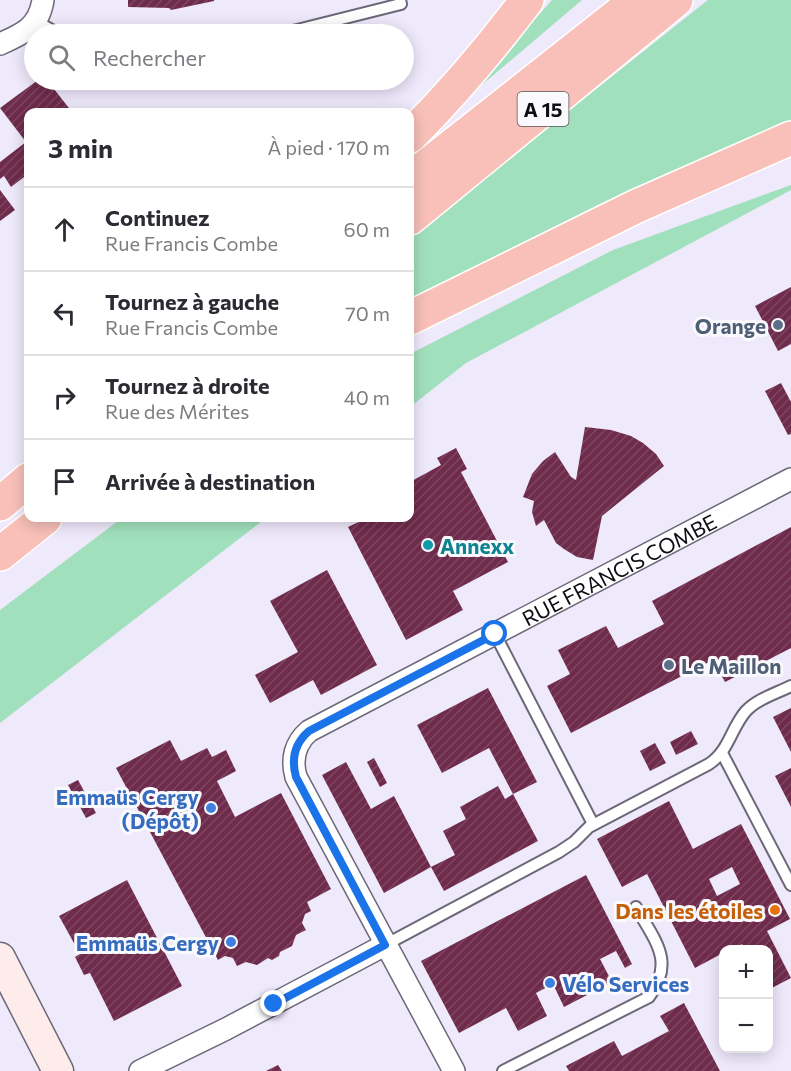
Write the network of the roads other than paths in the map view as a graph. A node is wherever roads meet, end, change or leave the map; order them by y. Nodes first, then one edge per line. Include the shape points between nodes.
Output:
1 (44, 0) edge
2 (400, 0) edge
3 (527, 0) edge
4 (637, 0) edge
5 (676, 0) edge
6 (36, 21) junction
7 (33, 24) edge
8 (41, 24) edge
9 (321, 24) edge
10 (24, 32) edge
11 (0, 44) edge
12 (414, 132) edge
13 (791, 138) edge
14 (414, 176) edge
15 (414, 215) edge
16 (414, 316) edge
17 (791, 479) edge
18 (24, 483) edge
19 (0, 504) edge
20 (45, 522) edge
21 (0, 554) edge
22 (495, 634) junction
23 (791, 686) edge
24 (722, 753) junction
25 (593, 824) junction
26 (791, 885) edge
27 (636, 907) dead end
28 (385, 945) junction
29 (0, 958) edge
30 (58, 1071) edge
31 (140, 1071) edge
32 (454, 1071) edge
33 (502, 1071) edge

1 - 6 street
2 - 9 lane via 401,4
3 - 12 highway via 502,34
4 - 14 highway, A 15
5 - 15 highway, A 15
6 - 7 street
6 - 8 lane
10 - 11 street
13 - 16 highway via 638,206
17 - 22 street, RUE FRANCIS COMBE
18 - 19 highway
20 - 21 highway
22 - 25 lane
22 - 28 street, RUE FRANCIS COMBE via 309,731 297,747 293,766 296,777
23 - 24 lane via 750,707
24 - 25 lane via 709,764
24 - 26 lane
25 - 28 lane via 559,852
27 - 33 lane via 664,964 649,997
28 - 31 street
28 - 32 street, RUE FRANCIS COMBE
29 - 30 main road

